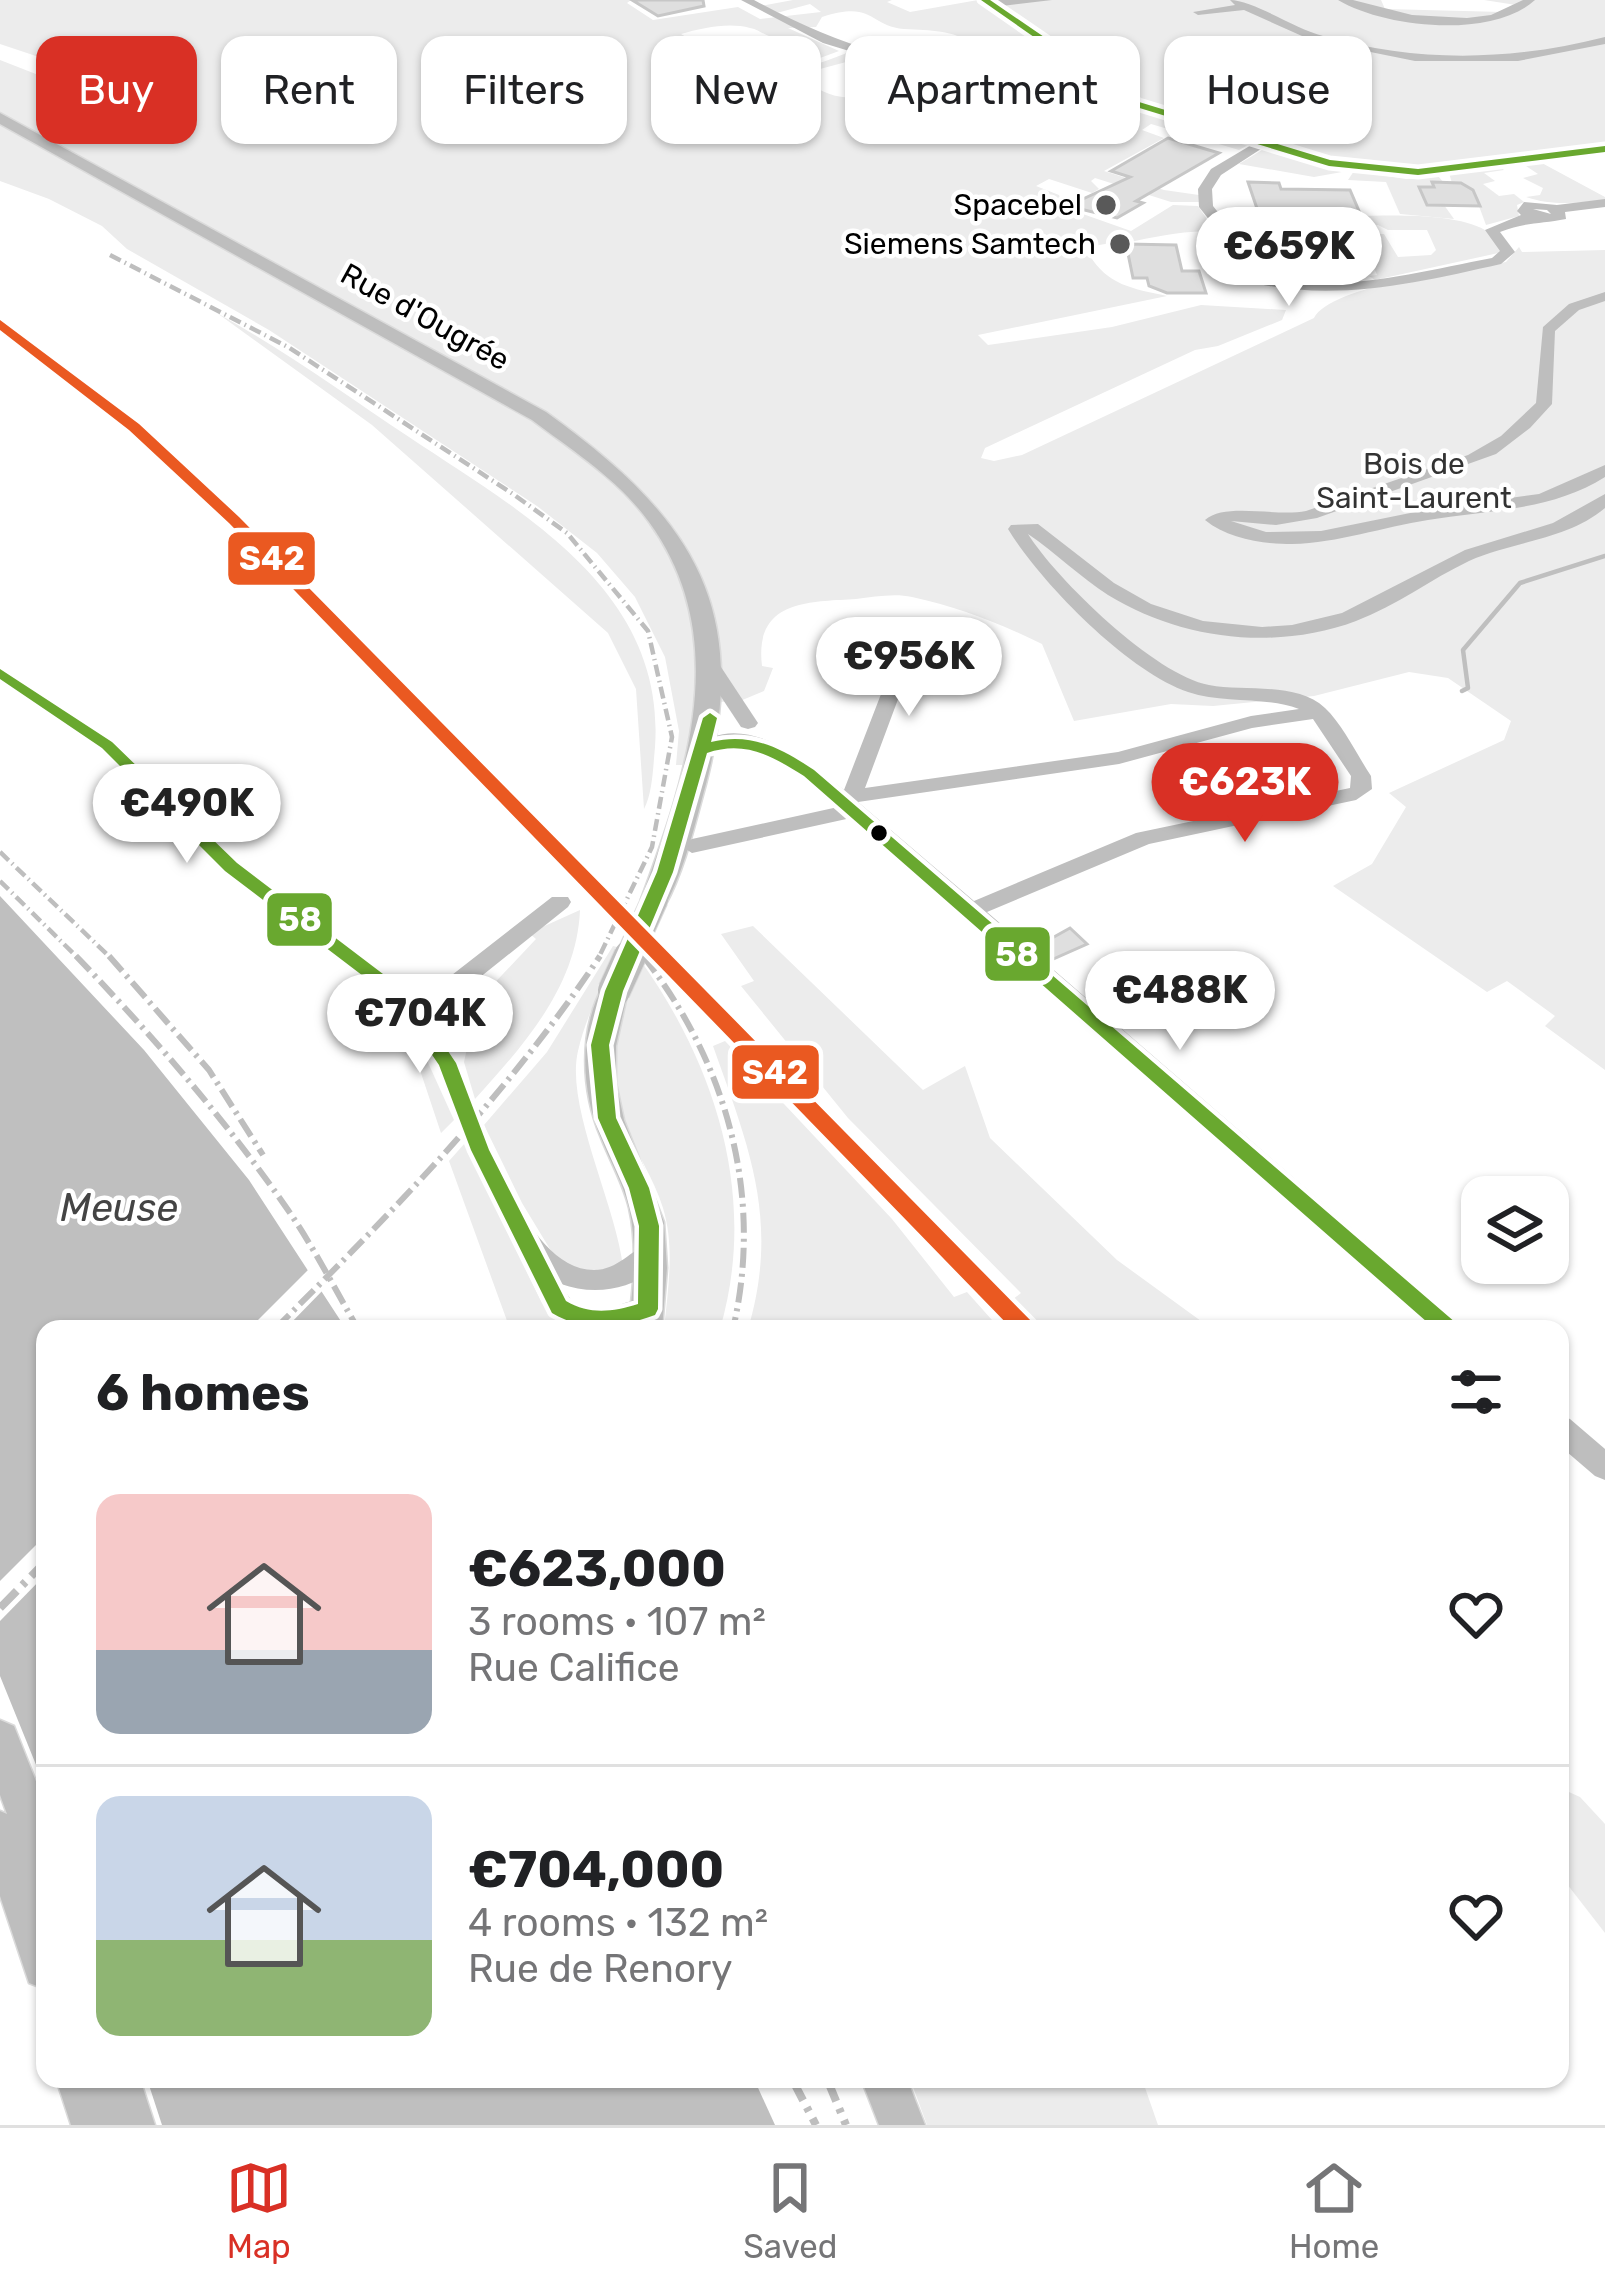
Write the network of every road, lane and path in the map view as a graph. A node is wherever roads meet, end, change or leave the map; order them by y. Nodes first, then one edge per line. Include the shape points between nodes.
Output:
1 (746, 0) edge
2 (1047, 0) edge
3 (1343, 0) edge
4 (1530, 0) edge
5 (988, 2) edge
6 (1240, 3) edge
7 (1198, 12) dead end
8 (1035, 36) edge
9 (1312, 36) edge
10 (1605, 40) edge
11 (845, 48) edge
12 (1372, 49) edge
13 (1529, 56) junction
14 (1472, 58) junction
15 (1544, 66) dead end
16 (1484, 77) dead end
17 (0, 118) edge
18 (1262, 144) joint
19 (1605, 149) edge
20 (1605, 202) edge
21 (1605, 296) edge
22 (1605, 470) edge
23 (1605, 499) edge
24 (914, 632) dead end
25 (712, 668) junction
26 (0, 673) edge
27 (1318, 712) junction
28 (710, 718) junction
29 (752, 734) junction
30 (699, 762) junction
31 (854, 806) junction
32 (692, 846) dead end
33 (560, 902) dead end
34 (970, 910) junction
35 (415, 1016) junction
36 (534, 1254) junction
37 (651, 1254) junction
38 (611, 1278) junction
39 (647, 1312) edge
40 (580, 1320) edge
41 (616, 1320) edge
42 (1438, 1320) edge
43 (1569, 1435) edge
44 (1605, 1467) edge
45 (0, 1740) edge
46 (0, 1832) edge
47 (36, 1835) edge
48 (13, 1911) edge
49 (36, 1951) edge
50 (83, 2088) edge
51 (121, 2088) edge
52 (888, 2088) edge
53 (94, 2125) edge
54 (132, 2125) edge
55 (902, 2125) edge

1 - 11 street
2 - 5 street
3 - 4 street via 1446,20 1501,16
5 - 8 street
6 - 7 street
6 - 9 street
10 - 13 street
12 - 14 street
13 - 14 street
13 - 15 street
14 - 16 street
17 - 25 main road, Rue d'Ougrée via 578,442 632,487 679,548 695,583
18 - 19 street via 1351,167 1418,172
18 - 20 street via 1216,172 1205,189 1206,208 1234,241 1248,277 1266,284 1351,286 1496,261 1508,252 1492,230 1530,216 1529,205
21 - 22 street via 1574,307 1548,330 1544,404 1482,459 1390,484 1306,519 1214,520 1276,537 1322,537 1549,500
23 - 27 street via 1581,518 1468,555 1345,619 1272,632 1211,628 1148,609 1032,528 1017,529 1155,670 1209,692 1294,699
24 - 31 street
25 - 28 main road, Rue d'Ougrée
25 - 29 street, Rue d'Ougrée
26 - 35 street via 118,755 231,867
27 - 31 street
27 - 34 street via 1361,776 1356,793 1144,838
28 - 29 street, Rue d'Ougrée
28 - 30 main road
29 - 30 street via 719,739
29 - 31 street, Rue d'Ougrée
30 - 37 main road, bridge via 600,1045 603,1097 645,1204
31 - 32 street
31 - 34 street, Rue d'Ougrée
33 - 35 street
34 - 42 street, Rue d'Ougrée
35 - 36 street via 447,1063 480,1150
36 - 38 street via 577,1280
36 - 40 street via 559,1306
37 - 38 street
37 - 39 main road
38 - 39 street via 633,1283
39 - 41 street
43 - 44 street
45 - 47 main road
46 - 48 main road
48 - 49 main road
50 - 53 main road
51 - 54 main road
52 - 55 main road

